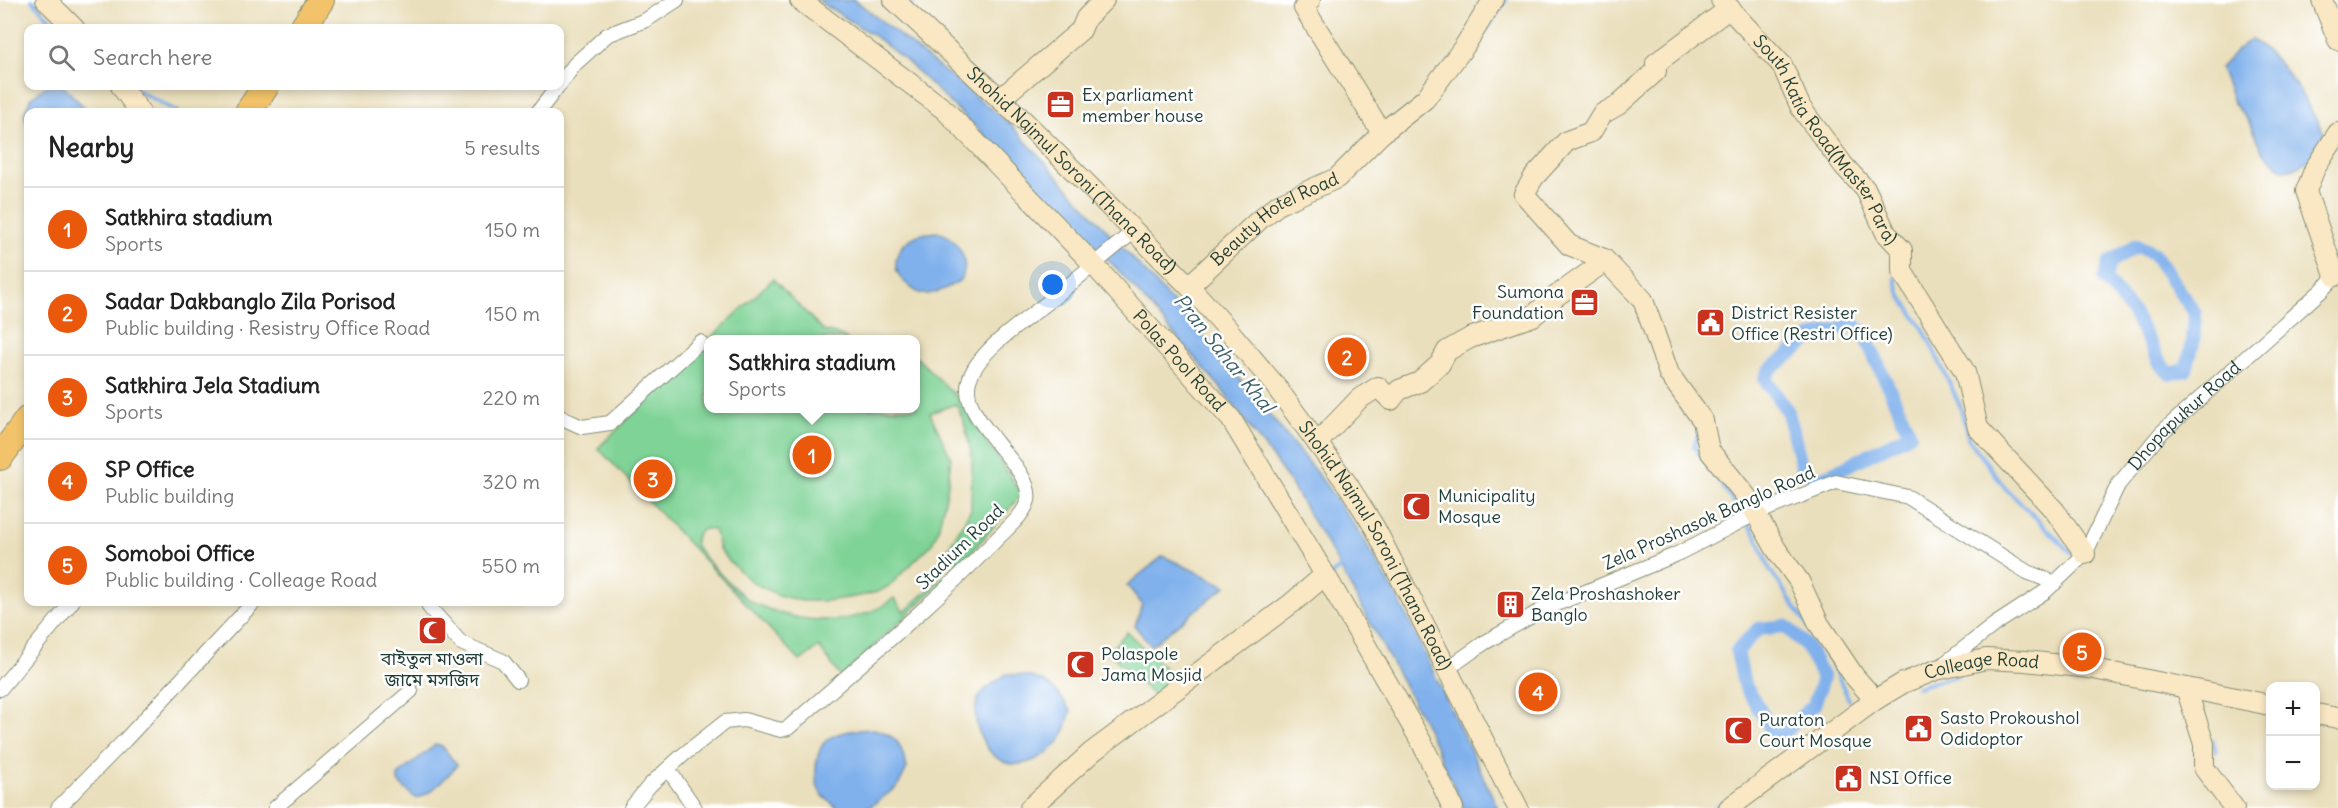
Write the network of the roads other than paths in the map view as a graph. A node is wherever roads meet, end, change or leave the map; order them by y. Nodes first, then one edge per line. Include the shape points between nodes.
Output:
1 (46, 0) edge
2 (321, 0) edge
3 (677, 0) edge
4 (800, 0) edge
5 (894, 0) edge
6 (1104, 0) edge
7 (1310, 0) edge
8 (1493, 0) edge
9 (2322, 0) edge
10 (1725, 4) edge
11 (70, 24) edge
12 (306, 24) edge
13 (2338, 40) edge
14 (564, 78) edge
15 (125, 90) edge
16 (263, 90) edge
17 (555, 90) edge
18 (1000, 99) junction
19 (138, 108) edge
20 (251, 108) edge
21 (541, 108) edge
22 (1382, 133) junction
23 (2338, 133) edge
24 (1133, 232) junction
25 (1604, 259) junction
26 (1094, 264) junction
27 (2335, 276) joint
28 (1189, 286) junction
29 (700, 342) dead end
30 (564, 419) edge
31 (24, 424) edge
32 (1317, 443) junction
33 (0, 457) edge
34 (1757, 513) junction
35 (2085, 554) junction
36 (1325, 575) junction
37 (2055, 583) junction
38 (69, 606) edge
39 (250, 606) edge
40 (429, 606) edge
41 (1447, 669) junction
42 (1936, 670) junction
43 (518, 680) dead end
44 (2186, 688) junction
45 (0, 689) edge
46 (411, 691) dead end
47 (1875, 700) junction
48 (2266, 704) edge
49 (2320, 715) edge
50 (2338, 718) edge
51 (668, 769) junction
52 (58, 808) edge
53 (276, 808) edge
54 (631, 808) edge
55 (696, 808) edge
56 (1030, 808) edge
57 (1453, 808) edge
58 (1518, 808) edge
59 (1729, 808) edge
60 (2234, 808) edge

1 - 11 street
2 - 12 highway
3 - 14 street via 646,20 606,35
4 - 26 street, Polas Pool Road via 945,110
5 - 18 street, Shohid Najmul Soroni (Thana Road)
6 - 18 street via 1086,18 1081,30
7 - 22 street via 1304,8
8 - 22 street, Beauty Hotel Road via 1425,99
9 - 13 street
10 - 25 street via 1677,49 1661,58 1656,71 1618,105 1602,114 1591,132 1567,141 1527,187 1524,194 1569,245
10 - 35 street, South Katia Road(Master Para) via 1782,65 1801,108 1866,190 1886,233 1902,250 1902,271 1965,372 1978,428 2055,512
15 - 19 street
16 - 20 highway
17 - 21 street
18 - 24 street, Shohid Najmul Soroni (Thana Road)
22 - 28 street, Beauty Hotel Road via 1337,178 1279,204
23 - 27 street, Dhopapukur Road via 2315,168 2306,192
24 - 26 street, Stadium Road
24 - 28 street, Shohid Najmul Soroni (Thana Road)
25 - 32 street via 1533,316 1470,338 1447,351 1440,364 1420,381 1399,390 1391,400 1378,387 1359,399
25 - 34 street via 1643,300 1669,374 1703,421 1709,450
26 - 36 street, Polas Pool Road via 1231,419
26 - 51 street, Stadium Road via 1002,338 969,381 971,402 979,420 1020,473 1028,492 1019,516 917,614 788,728 782,730 744,720 725,722
27 - 35 street, Dhopapukur Road via 2161,434 2118,485
28 - 32 street, Shohid Najmul Soroni (Thana Road) via 1274,384
29 - 30 street via 610,423 582,427
31 - 33 highway
32 - 41 street, Shohid Najmul Soroni (Thana Road) via 1375,528
34 - 37 street, Zela Proshasok Banglo Road via 1836,482 1908,497 2026,572
34 - 41 street, Zela Proshasok Banglo Road via 1675,555 1542,610
34 - 47 street via 1799,581 1819,624
35 - 37 street, Dhopapukur Road
36 - 56 street via 1092,752
36 - 57 street, Polas Pool Road via 1422,743
37 - 42 street, Dhopapukur Road
38 - 45 street
39 - 52 street
40 - 43 street via 461,643 503,661
41 - 58 street, Shohid Najmul Soroni (Thana Road)
42 - 44 street, Colleage Road via 1986,659 2025,661 2089,668
42 - 47 street, Colleage Road
44 - 48 street, Colleage Road
44 - 60 street via 2204,744 2204,768
46 - 53 street
47 - 59 street, Colleage Road
49 - 50 street
51 - 54 street, Stadium Road
51 - 55 street

